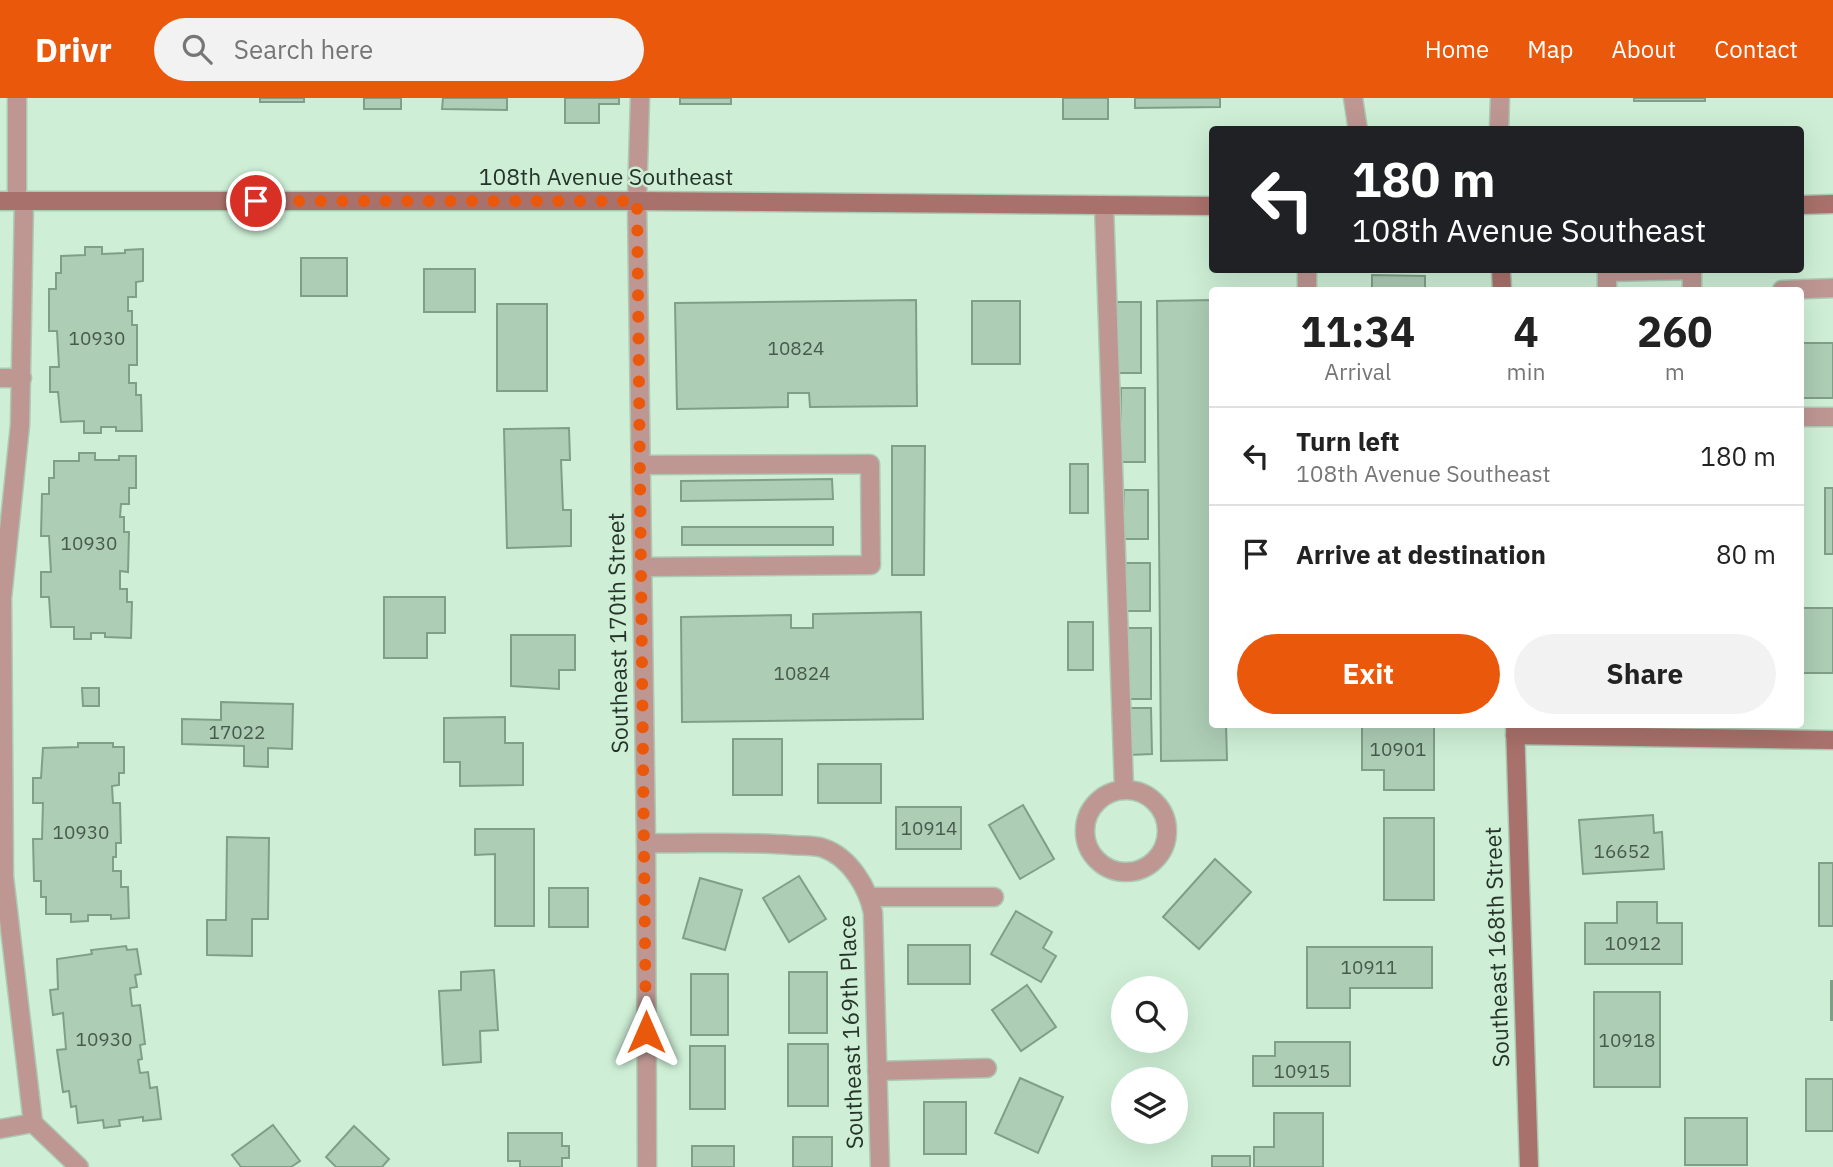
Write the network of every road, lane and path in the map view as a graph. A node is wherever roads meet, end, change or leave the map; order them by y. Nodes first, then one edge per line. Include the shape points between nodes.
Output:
1 (18, 98) edge
2 (640, 98) edge
3 (1353, 98) edge
4 (1500, 98) edge
5 (1357, 126) edge
6 (1499, 126) edge
7 (14, 201) edge
8 (637, 201) junction
9 (1833, 204) edge
10 (1104, 205) junction
11 (1804, 205) edge
12 (1209, 206) edge
13 (1656, 273) edge
14 (1607, 277) edge
15 (1833, 288) edge
16 (1804, 289) edge
17 (0, 378) edge
18 (22, 378) junction
19 (1804, 417) edge
20 (1833, 417) edge
21 (641, 465) junction
22 (642, 567) junction
23 (1515, 730) edge
24 (1693, 731) edge
25 (1833, 740) edge
26 (1124, 789) junction
27 (2, 791) edge
28 (646, 843) junction
29 (870, 897) junction
30 (994, 897) dead end
31 (987, 1068) dead end
32 (877, 1071) junction
33 (33, 1123) junction
34 (0, 1129) edge
35 (79, 1167) edge
36 (647, 1167) edge
37 (880, 1167) edge
38 (1529, 1167) edge

1 - 7 street
2 - 8 street, Southeast 170th Street
3 - 5 street
4 - 6 street
7 - 8 street, 108th Avenue Southeast
7 - 18 street
8 - 10 street, 108th Avenue Southeast
8 - 21 street, Southeast 170th Street
9 - 11 street
10 - 12 street, 108th Avenue Southeast
10 - 26 street
13 - 14 street
15 - 16 street
17 - 18 street
18 - 27 street via 2,598
19 - 20 street
21 - 22 street, Southeast 170th Street
21 - 22 street via 870,464 871,540 871,565
22 - 28 street, Southeast 170th Street
23 - 24 street
23 - 38 street, Southeast 168th Street
24 - 25 street
26 - 26 street via 1095,803 1084,833 1098,862 1112,871 1128,873 1157,859 1166,845 1168,829 1154,800 1140,791
27 - 33 street via 4,877
28 - 29 street via 822,848 851,868
28 - 36 street, Southeast 170th Street
29 - 30 street
29 - 32 street, Southeast 169th Place
31 - 32 street
32 - 37 street, Southeast 169th Place
33 - 34 street
33 - 35 street

